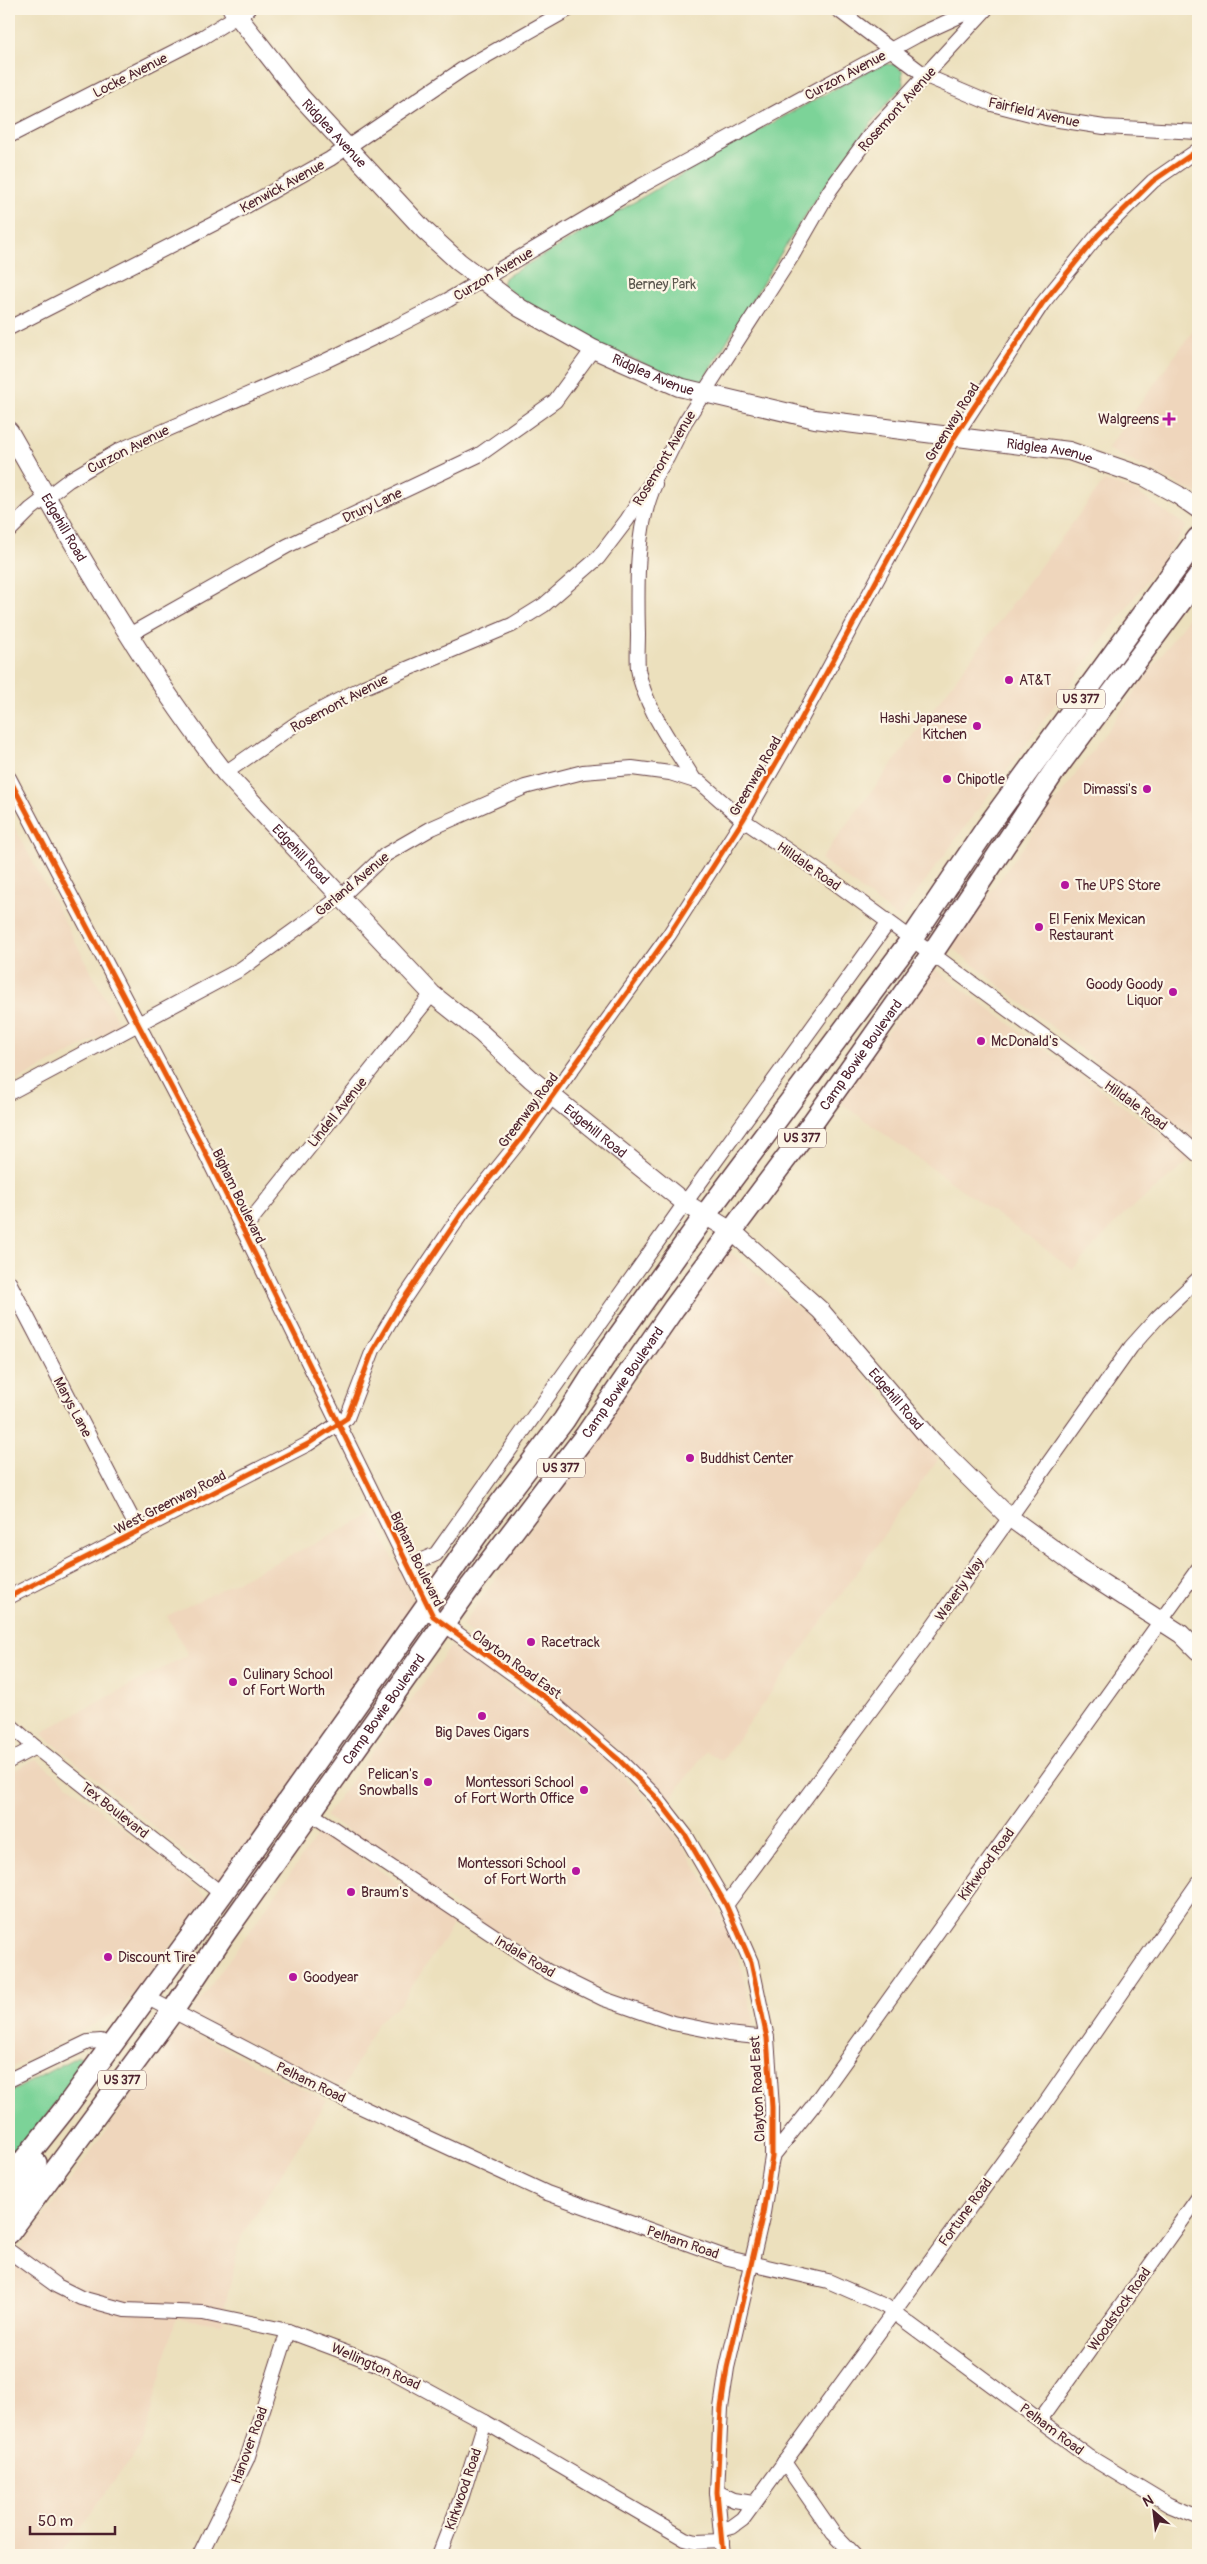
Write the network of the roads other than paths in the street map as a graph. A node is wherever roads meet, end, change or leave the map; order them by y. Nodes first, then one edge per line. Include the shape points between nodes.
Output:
1 (569, 9) edge
2 (837, 9) edge
3 (975, 9) edge
4 (986, 9) edge
5 (239, 11) edge
6 (890, 50) junction
7 (926, 76) junction
8 (1198, 132) edge
9 (9, 136) edge
10 (347, 148) junction
11 (1198, 150) edge
12 (482, 280) junction
13 (9, 328) edge
14 (592, 349) junction
15 (703, 393) junction
16 (9, 431) edge
17 (955, 436) junction
18 (667, 458) junction
19 (46, 498) junction
20 (1198, 510) edge
21 (9, 531) edge
22 (1198, 538) edge
23 (1198, 578) edge
24 (129, 635) junction
25 (1077, 705) junction
26 (1055, 770) junction
27 (224, 773) junction
28 (9, 778) edge
29 (695, 780) junction
30 (743, 820) junction
31 (342, 896) junction
32 (888, 923) junction
33 (911, 940) junction
34 (931, 955) junction
35 (432, 994) junction
36 (138, 1024) junction
37 (9, 1093) edge
38 (552, 1096) junction
39 (1198, 1155) edge
40 (685, 1203) junction
41 (706, 1214) junction
42 (243, 1230) junction
43 (733, 1232) junction
44 (1198, 1279) edge
45 (9, 1282) edge
46 (564, 1420) junction
47 (339, 1424) junction
48 (586, 1435) junction
49 (1009, 1517) junction
50 (138, 1530) junction
51 (408, 1566) junction
52 (1198, 1569) edge
53 (9, 1597) edge
54 (427, 1606) junction
55 (1160, 1622) junction
56 (443, 1625) junction
57 (1190, 1636) edge
58 (1198, 1650) edge
59 (9, 1724) edge
60 (35, 1747) junction
61 (9, 1761) edge
62 (291, 1800) junction
63 (310, 1813) junction
64 (1198, 1883) edge
65 (222, 1894) junction
66 (726, 1905) junction
67 (243, 1908) junction
68 (146, 1997) junction
69 (172, 2012) junction
70 (159, 2029) junction
71 (767, 2038) junction
72 (107, 2049) junction
73 (9, 2080) edge
74 (64, 2110) junction
75 (67, 2155) junction
76 (772, 2157) junction
77 (9, 2180) edge
78 (1198, 2198) edge
79 (9, 2209) edge
80 (9, 2233) edge
81 (9, 2251) edge
82 (752, 2263) junction
83 (892, 2311) junction
84 (288, 2331) junction
85 (1040, 2420) junction
86 (485, 2422) junction
87 (784, 2462) junction
88 (717, 2492) junction
89 (753, 2503) junction
90 (1198, 2517) edge
91 (721, 2535) junction
92 (200, 2555) edge
93 (439, 2555) edge
94 (724, 2555) edge
95 (854, 2555) edge

1 - 10 street, Kenwick Avenue via 463,70
2 - 6 street, Fairfield Avenue
3 - 6 street, Curzon Avenue
4 - 7 street, Rosemont Avenue
5 - 9 street, Locke Avenue via 203,37
5 - 10 street, Ridglea Avenue via 300,96
6 - 7 street, Fairfield Avenue
6 - 12 street, Curzon Avenue via 639,187
7 - 8 street, Fairfield Avenue via 992,104 1046,118 1104,127
7 - 15 street, Rosemont Avenue via 870,135 830,190 792,256
10 - 12 street, Ridglea Avenue via 424,230
10 - 13 street, Kenwick Avenue via 225,218
11 - 17 street, Greenway Road via 1154,181 1098,235 1042,304
12 - 14 street, Ridglea Avenue via 520,308
12 - 19 street, Curzon Avenue via 332,358 120,450 69,480
14 - 15 street, Ridglea Avenue via 679,387
14 - 24 street, Drury Lane via 555,400 479,455 286,546
15 - 17 street, Ridglea Avenue via 815,419
15 - 18 street, Rosemont Avenue
16 - 19 street, Edgehill Road
17 - 20 street, Ridglea Avenue via 1069,451 1145,477
17 - 30 street, Greenway Road
18 - 27 street, Rosemont Avenue via 598,558 544,605 488,638 435,656 364,687 303,719
18 - 29 street, Hilldale Road via 652,490 641,541 637,600 638,669 664,732
19 - 21 street, Curzon Avenue
19 - 24 street, Edgehill Road
22 - 25 main road, Camp Bowie Boulevard / US 377
23 - 26 main road, Camp Bowie Boulevard / US 377
24 - 27 street, Edgehill Road
25 - 26 main road via 1085,713 1085,719
25 - 33 main road, Camp Bowie Boulevard / US 377 via 988,826
26 - 34 main road, Camp Bowie Boulevard / US 377
27 - 31 street, Edgehill Road
28 - 36 street, Bigham Boulevard
29 - 30 street, Hilldale Road
29 - 31 street, Garland Avenue via 670,772 632,768 583,772 525,787 432,828 385,855
30 - 32 street, Hilldale Road
30 - 38 street, Greenway Road via 669,935
31 - 35 street, Edgehill Road
31 - 36 street, Garland Avenue via 241,969
32 - 33 street, Hilldale Road
32 - 40 street
33 - 34 street, Hilldale Road
33 - 41 main road, Camp Bowie Boulevard / US 377
34 - 39 street, Hilldale Road via 1161,1122
34 - 43 main road, Camp Bowie Boulevard / US 377
35 - 38 street, Edgehill Road
35 - 42 street, Lindell Avenue
36 - 37 street, Garland Avenue
36 - 42 street, Bigham Boulevard
38 - 40 street, Edgehill Road
38 - 47 street, Greenway Road via 464,1210 399,1306 373,1350 347,1418
40 - 41 street, Edgehill Road
40 - 51 street via 436,1554
41 - 43 street, Edgehill Road
41 - 46 main road, Camp Bowie Boulevard / US 377 via 606,1354
42 - 47 street, Bigham Boulevard
43 - 48 main road, Camp Bowie Boulevard / US 377 via 674,1308
43 - 49 street, Edgehill Road via 820,1310 932,1442
44 - 49 street, Waverly Way via 1131,1347
45 - 50 street, Marys Lane
46 - 48 main road
46 - 54 main road, Camp Bowie Boulevard / US 377
47 - 50 street, West Greenway Road via 308,1444
47 - 51 street, Bigham Boulevard
48 - 56 main road, Camp Bowie Boulevard / US 377
49 - 55 street, Edgehill Road
49 - 66 street, Waverly Way via 922,1641
50 - 53 street, West Greenway Road
51 - 54 street, Bigham Boulevard
52 - 55 street, Kirkwood Road
54 - 56 street, Bigham Boulevard
54 - 62 main road, Camp Bowie Boulevard / US 377
55 - 57 street, Edgehill Road
55 - 76 street, Kirkwood Road via 818,2098
56 - 63 main road, Camp Bowie Boulevard / US 377
56 - 66 street, Clayton Road East via 549,1700 619,1760 667,1809
57 - 58 street, Edgehill Road
59 - 60 street, Tex Boulevard
60 - 61 street
60 - 65 street, Tex Boulevard
62 - 63 main road
62 - 65 main road, Camp Bowie Boulevard / US 377
63 - 67 main road, Camp Bowie Boulevard / US 377
63 - 71 street, Indale Road via 488,1934 555,1975 604,1999 673,2023
64 - 83 street, Fortune Road via 1037,2115
65 - 67 main road
65 - 68 main road, Camp Bowie Boulevard / US 377
66 - 71 street, Clayton Road East via 751,1962
67 - 69 main road, Camp Bowie Boulevard / US 377
68 - 69 street, Pelham Road
68 - 72 main road, Camp Bowie Boulevard / US 377
69 - 70 main road, Camp Bowie Boulevard / US 377
69 - 82 street, Pelham Road via 333,2094 548,2193 728,2258
70 - 72 main road via 124,2048
70 - 75 main road, Camp Bowie Boulevard / US 377
71 - 76 street, Clayton Road East
72 - 73 street via 101,2041 88,2042
72 - 74 main road, Camp Bowie Boulevard / US 377
72 - 75 main road via 113,2071 76,2126 67,2143
74 - 77 main road, Camp Bowie Boulevard / US 377
74 - 79 main road via 56,2130
75 - 80 main road, Camp Bowie Boulevard / US 377
76 - 82 street, Clayton Road East
78 - 85 street, Woodstock Road
81 - 84 street, Wellington Road via 57,2286 81,2298 125,2310 203,2313
82 - 83 street, Pelham Road via 828,2281
82 - 88 street, Clayton Road East via 727,2368 721,2408
83 - 85 street, Pelham Road
83 - 87 street, Fortune Road
84 - 86 street, Wellington Road via 382,2366
84 - 92 street, Hanover Road via 247,2459
85 - 90 street, Pelham Road via 1096,2461 1169,2505
86 - 91 street, Wellington Road via 685,2539 696,2542
86 - 93 street, Kirkwood Road
87 - 89 street, Fortune Road
87 - 95 street via 833,2533
88 - 89 street via 734,2500
88 - 91 street, Clayton Road East
89 - 91 street, Fortune Road via 743,2519
91 - 94 street, Clayton Road East

